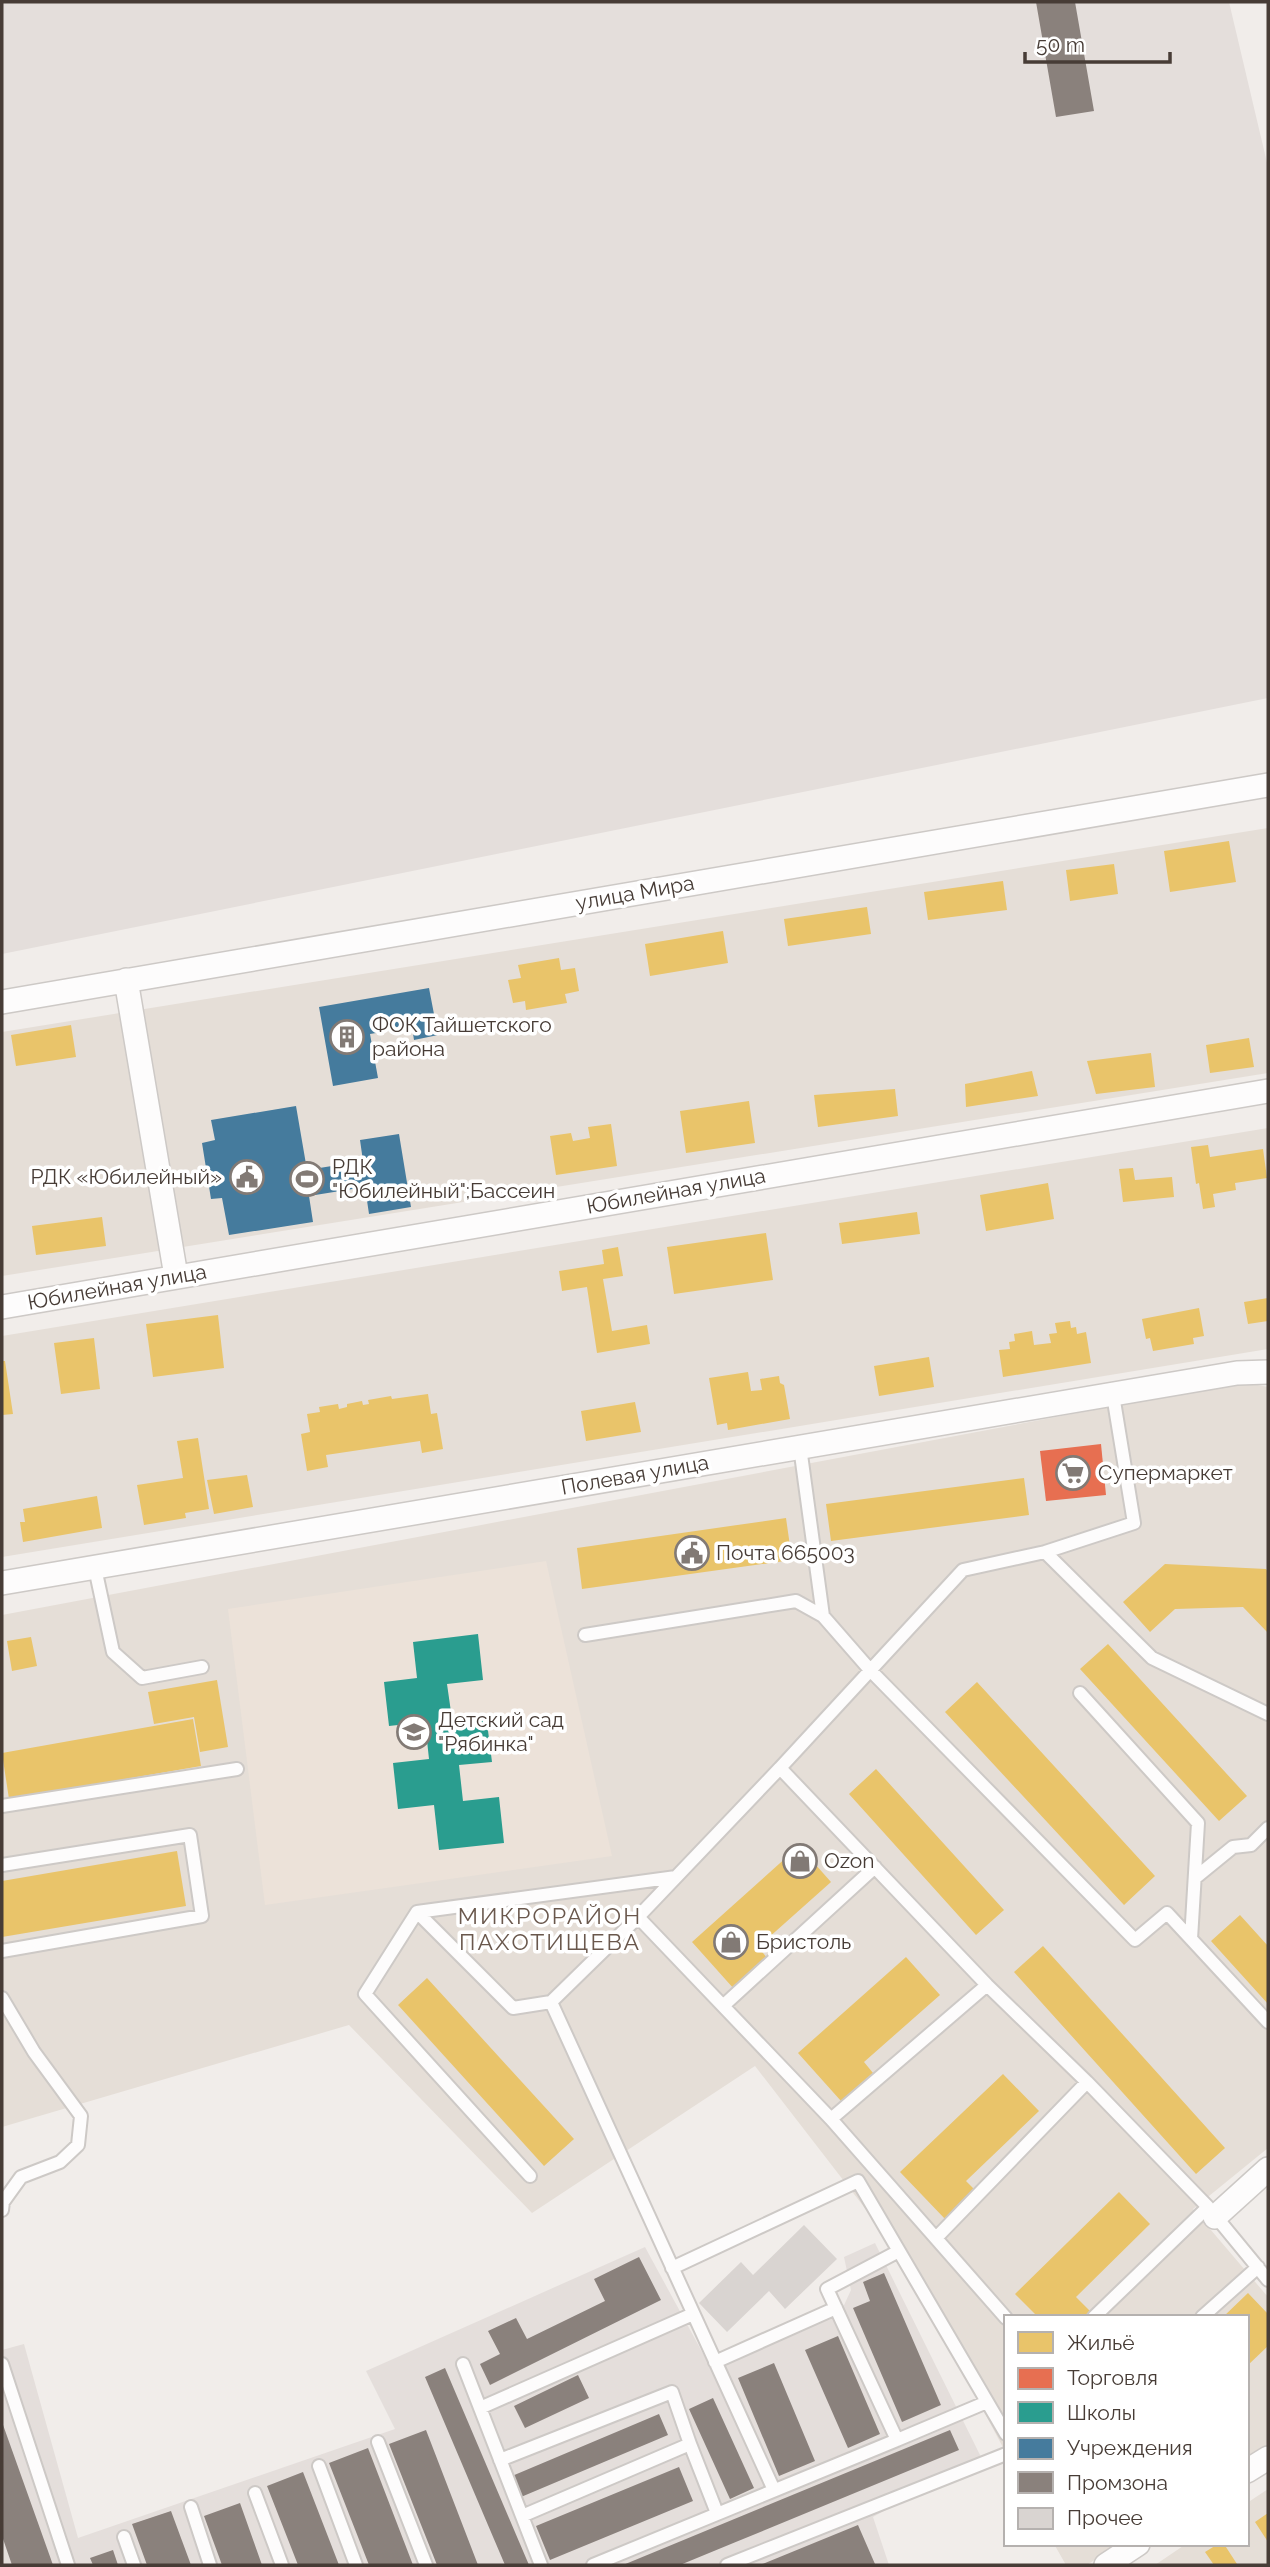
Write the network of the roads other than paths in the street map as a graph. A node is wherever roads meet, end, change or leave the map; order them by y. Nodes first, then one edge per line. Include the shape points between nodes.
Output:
1 (1268, 785) edge
2 (126, 980) junction
3 (2, 1002) edge
4 (1268, 1091) edge
5 (176, 1276) junction
6 (2, 1307) edge
7 (1268, 1372) edge
8 (1113, 1395) junction
9 (800, 1447) junction
10 (1045, 1552) junction
11 (95, 1567) junction
12 (2, 1583) edge
13 (823, 1616) junction
14 (585, 1635) dead end
15 (202, 1667) dead end
16 (871, 1671) junction
17 (1080, 1693) dead end
18 (1268, 1714) edge
19 (780, 1768) junction
20 (237, 1769) dead end
21 (2, 1806) edge
22 (1268, 1828) edge
23 (2, 1865) edge
24 (876, 1867) junction
25 (676, 1877) junction
26 (1195, 1878) junction
27 (417, 1912) junction
28 (638, 1917) junction
29 (1191, 1939) junction
30 (2, 1951) edge
31 (987, 1985) junction
32 (2, 1998) edge
33 (551, 2002) junction
34 (724, 2005) junction
35 (1268, 2022) edge
36 (1087, 2082) junction
37 (831, 2119) junction
38 (1268, 2169) edge
39 (530, 2176) dead end
40 (2, 2205) edge
41 (1211, 2212) junction
42 (936, 2238) junction
43 (899, 2251) junction
44 (1258, 2267) junction
45 (672, 2268) junction
46 (1268, 2280) edge
47 (836, 2308) junction
48 (693, 2314) junction
49 (1096, 2315) edge
50 (1204, 2315) edge
51 (1004, 2316) edge
52 (715, 2362) junction
53 (2, 2364) edge
54 (463, 2364) dead end
55 (987, 2402) junction
56 (480, 2408) junction
57 (1004, 2431) edge
58 (897, 2440) junction
59 (378, 2442) dead end
60 (690, 2444) junction
61 (1004, 2455) edge
62 (1268, 2458) edge
63 (500, 2460) junction
64 (319, 2466) dead end
65 (1249, 2471) edge
66 (774, 2490) junction
67 (255, 2493) dead end
68 (191, 2507) dead end
69 (717, 2514) junction
70 (522, 2516) junction
71 (124, 2537) dead end
72 (1135, 2546) edge
73 (68, 2565) edge
74 (134, 2565) edge
75 (211, 2565) edge
76 (282, 2565) edge
77 (356, 2565) edge
78 (426, 2565) edge
79 (541, 2565) edge
80 (593, 2565) edge
81 (727, 2565) edge
82 (1106, 2565) edge

1 - 2 street, улица Мира
2 - 3 street, улица Мира
2 - 5 street
4 - 5 street, Юбилейная улица
5 - 6 street, Юбилейная улица
7 - 8 street, Полевая улица via 1237,1373
8 - 9 street, Полевая улица
8 - 10 lane via 1134,1523
9 - 11 street, Полевая улица
9 - 13 lane
10 - 16 lane via 963,1570
10 - 18 lane via 1152,1658
11 - 12 street, Полевая улица
11 - 15 lane via 113,1652 142,1678
13 - 14 lane via 796,1601
13 - 16 lane
16 - 19 lane
16 - 29 lane via 1135,1940 1167,1913
17 - 26 lane via 1198,1823
19 - 24 lane
19 - 25 lane
20 - 21 lane
22 - 26 lane via 1251,1845 1233,1847
23 - 30 lane via 190,1835 202,1916
24 - 31 lane
24 - 34 lane
25 - 27 lane
25 - 28 lane
26 - 29 lane
27 - 33 lane via 513,2008
27 - 39 lane via 365,1994
28 - 33 lane
28 - 34 lane
29 - 35 lane
31 - 36 lane
31 - 37 lane
32 - 40 lane via 81,2116 78,2145 60,2162 21,2177
33 - 45 lane
34 - 37 lane
36 - 41 lane
36 - 42 lane
37 - 42 lane
38 - 41 street
41 - 44 lane
41 - 49 lane
42 - 51 lane
43 - 45 lane via 858,2181
43 - 47 lane via 827,2289
43 - 55 lane
44 - 46 lane
44 - 50 lane
45 - 48 lane
47 - 52 lane
47 - 58 lane
48 - 52 lane
48 - 56 lane
52 - 66 lane
53 - 73 lane
54 - 56 lane
55 - 57 lane
55 - 58 lane
56 - 63 lane
58 - 66 lane
59 - 78 lane
60 - 63 lane via 672,2392
60 - 69 lane
60 - 70 lane
61 - 81 lane
62 - 65 street
63 - 70 lane
64 - 77 lane
66 - 69 lane
67 - 76 lane
68 - 75 lane
69 - 80 lane
70 - 79 lane
71 - 74 lane
72 - 82 street

